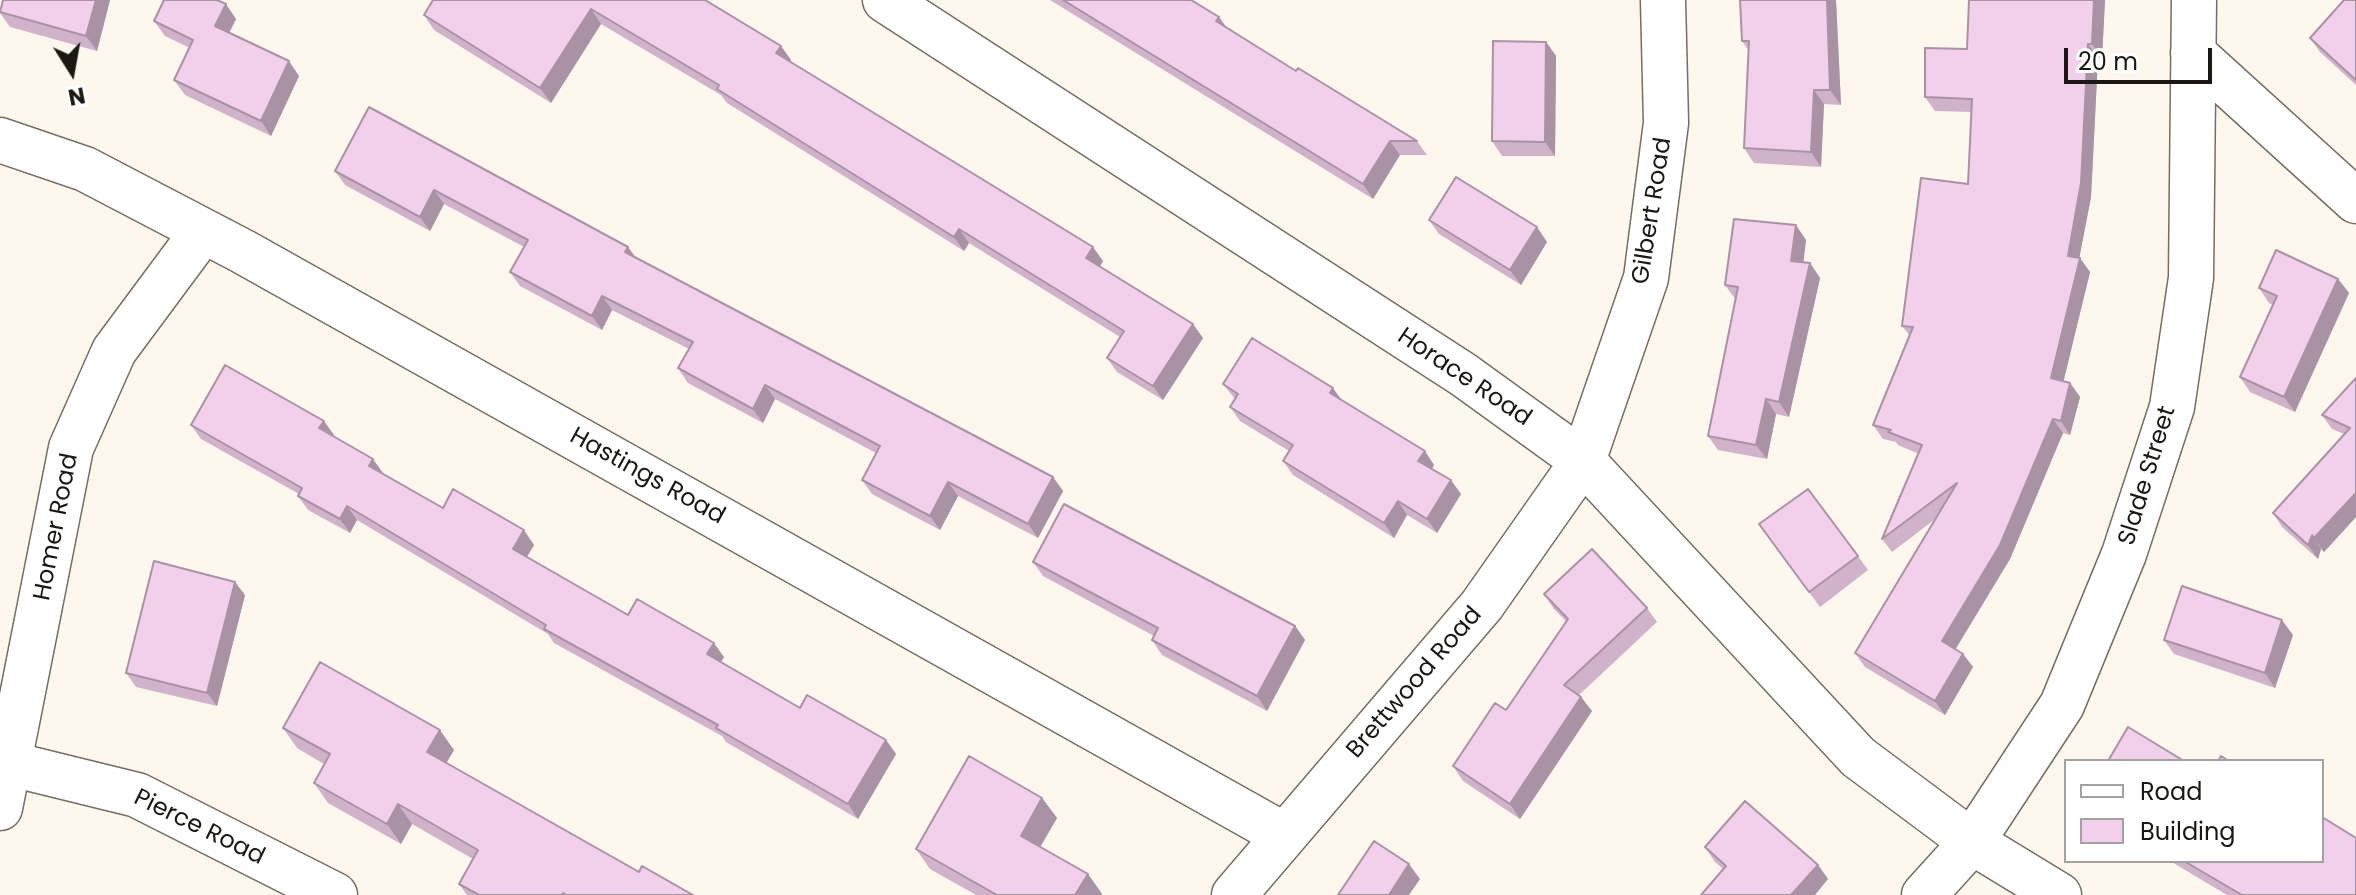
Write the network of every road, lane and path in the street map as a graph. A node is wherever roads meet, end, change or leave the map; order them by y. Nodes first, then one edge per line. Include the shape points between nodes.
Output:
1 (885, 0) edge
2 (1663, 0) edge
3 (2194, 0) edge
4 (2193, 53) junction
5 (0, 140) edge
6 (2356, 201) edge
7 (203, 231) junction
8 (1583, 461) junction
9 (11, 764) junction
10 (0, 808) edge
11 (1284, 835) junction
12 (1972, 842) junction
13 (335, 895) edge
14 (1234, 895) edge
15 (1924, 895) edge
16 (2059, 895) edge

1 - 8 street, Horace Road via 1464,375
2 - 8 street, Gilbert Road via 1666,123 1646,278
3 - 4 street, Slade Street
4 - 6 street
4 - 12 street, Slade Street via 2191,278 2172,407 2124,554 2062,705
5 - 7 street, Hastings Road via 85,169
7 - 9 street, Homer Road via 114,351 71,448
7 - 11 street, Hastings Road
8 - 11 street, Brettwood Road via 1482,605
8 - 12 street, Horace Road via 1858,757
9 - 10 street, Homer Road
9 - 13 street, Pierce Road via 137,795
11 - 14 street, Brettwood Road
12 - 15 street, Slade Street
12 - 16 street, Horace Road

